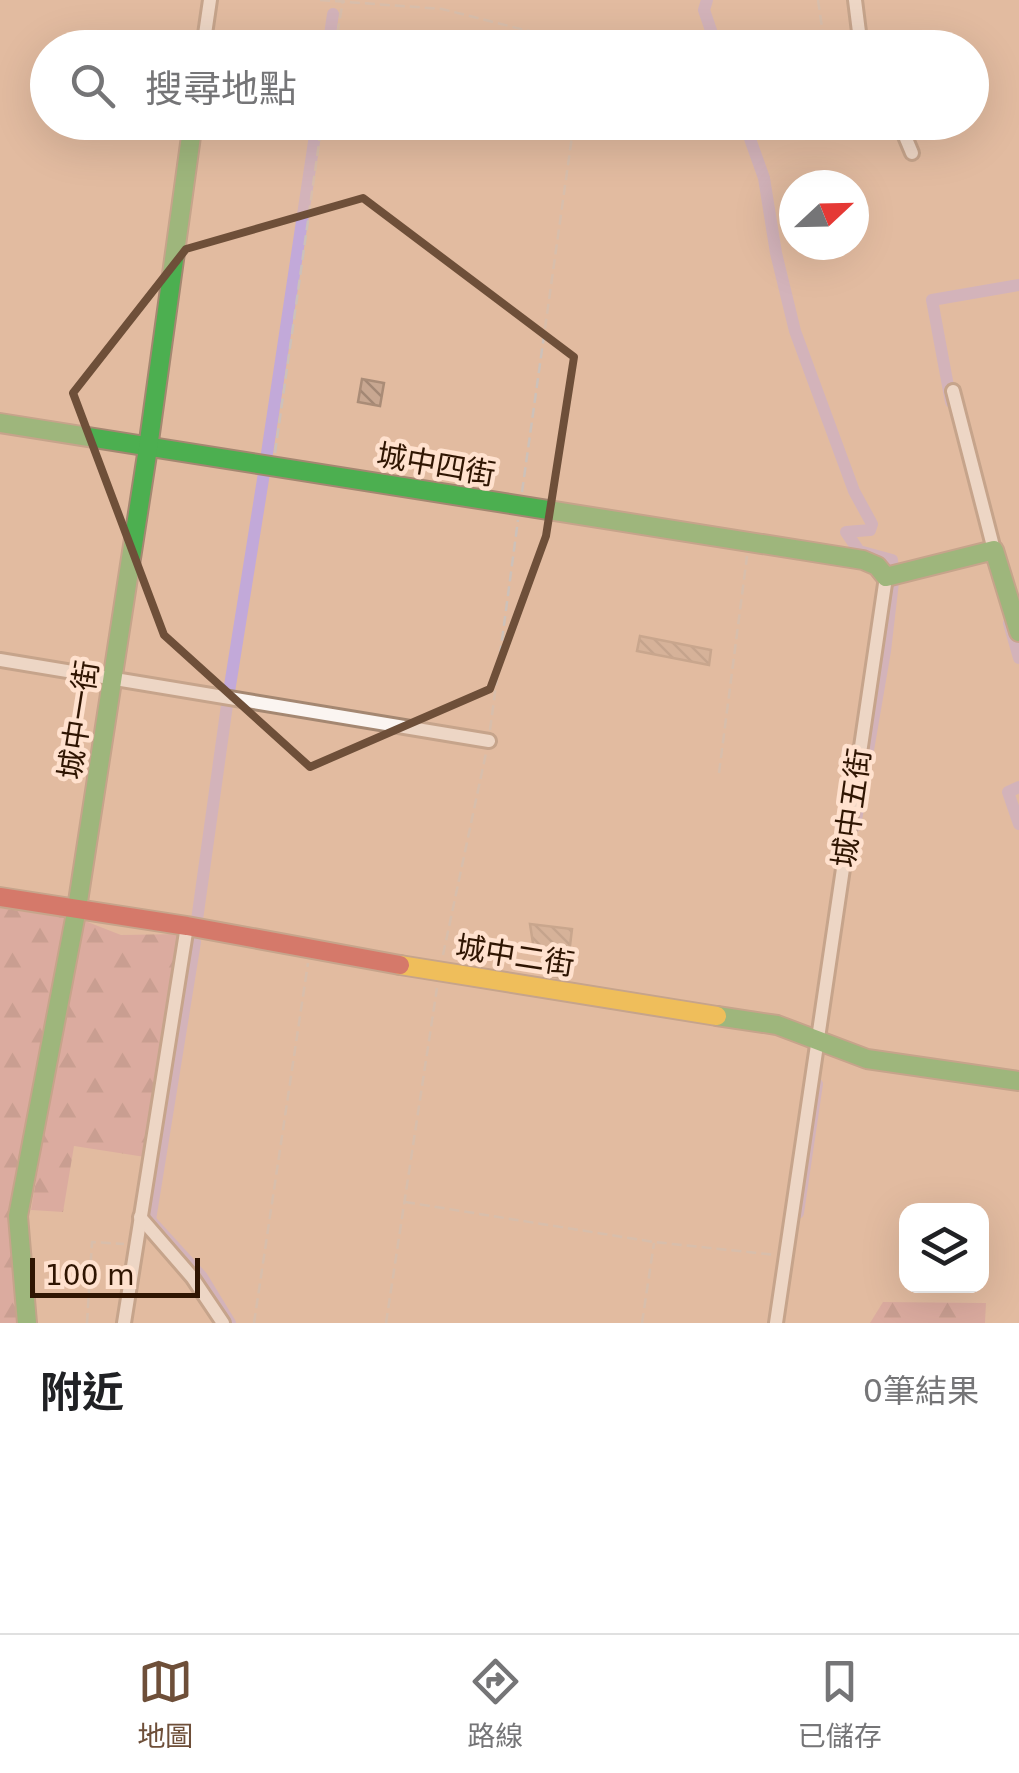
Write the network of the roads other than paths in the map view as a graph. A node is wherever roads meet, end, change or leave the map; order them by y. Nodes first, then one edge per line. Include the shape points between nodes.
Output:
1 (210, 0) edge
2 (854, 0) edge
3 (206, 30) edge
4 (858, 30) edge
5 (191, 140) edge
6 (907, 140) edge
7 (912, 153) dead end
8 (954, 391) dead end
9 (0, 422) edge
10 (148, 448) junction
11 (994, 550) junction
12 (886, 578) junction
13 (1019, 632) edge
14 (0, 660) edge
15 (113, 680) junction
16 (489, 741) road end
17 (0, 897) edge
18 (77, 908) junction
19 (187, 926) junction
20 (818, 1040) junction
21 (1019, 1080) edge
22 (140, 1217) junction
23 (28, 1323) edge
24 (124, 1323) edge
25 (223, 1323) edge
26 (776, 1323) edge

1 - 3 street
2 - 4 street
5 - 10 street, 城中一街
6 - 7 street
8 - 11 street
9 - 10 street, 城中四街
10 - 12 street, 城中四街 via 863,560
10 - 15 street, 城中一街
11 - 12 street
11 - 13 street
12 - 20 street, 城中五街
14 - 15 street
15 - 16 street
15 - 18 street, 城中一街
17 - 18 street, 城中二街
18 - 19 street, 城中二街
18 - 23 street, 城中一街 via 18,1216
19 - 20 street, 城中二街 via 310,952 777,1026
19 - 22 street
20 - 21 street, 城中二街 via 866,1058
20 - 26 street, 城中五街
22 - 24 street
22 - 25 street

